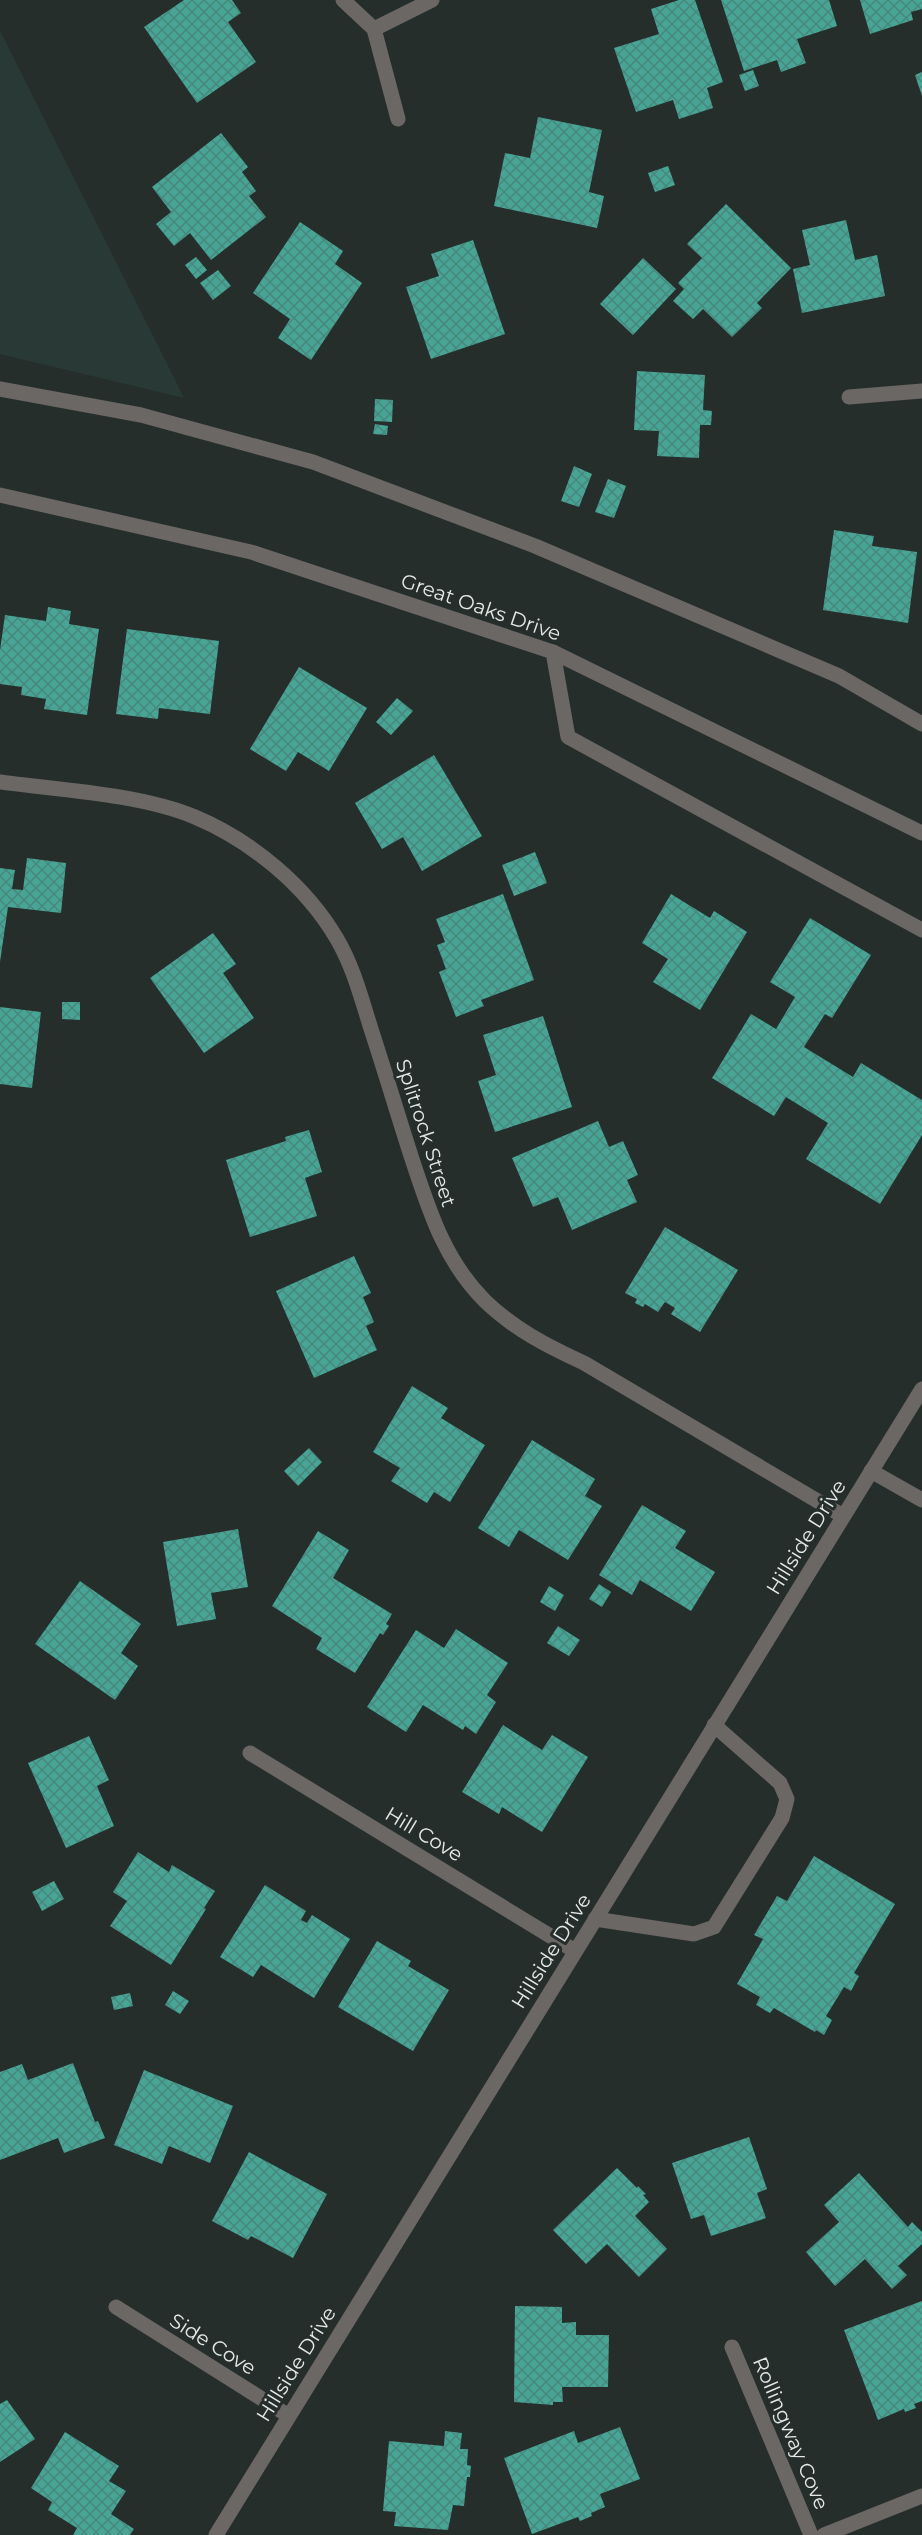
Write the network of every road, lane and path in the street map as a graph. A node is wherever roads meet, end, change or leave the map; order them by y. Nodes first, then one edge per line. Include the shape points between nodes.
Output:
1 (343, 0) edge
2 (432, 0) edge
3 (374, 29) junction
4 (398, 119) dead end
5 (0, 389) edge
6 (922, 391) edge
7 (849, 397) dead end
8 (0, 495) edge
9 (553, 652) junction
10 (922, 724) edge
11 (0, 782) edge
12 (922, 833) edge
13 (922, 930) edge
14 (922, 1389) edge
15 (871, 1471) junction
16 (922, 1500) edge
17 (843, 1516) junction
18 (714, 1725) junction
19 (250, 1753) dead end
20 (595, 1919) junction
21 (575, 1951) junction
22 (116, 2307) dead end
23 (732, 2347) dead end
24 (289, 2416) junction
25 (922, 2496) edge
26 (216, 2535) edge
27 (811, 2535) edge
28 (824, 2535) edge

1 - 3 street
2 - 3 street
3 - 4 street
5 - 10 street via 141,414 313,462 535,546 839,676
6 - 7 street
8 - 9 street, Great Oaks Drive via 251,552
9 - 12 street, Great Oaks Drive
9 - 13 street via 568,737
11 - 17 street, Splitrock Street via 150,802 195,817 237,839 275,867 310,900 338,940 357,985 433,1223 455,1263 484,1300 521,1331 584,1363
14 - 15 street, Hillside Drive
15 - 16 street
15 - 17 street, Hillside Drive
17 - 18 street, Hillside Drive
18 - 20 street, Hillside Drive
18 - 20 street via 780,1783 787,1799 782,1818 714,1927 694,1935
19 - 21 street, Hill Cove
20 - 21 street, Hillside Drive
21 - 24 street, Hillside Drive
22 - 24 street, Side Cove
23 - 27 street, Rollingway Cove
24 - 26 street, Hillside Drive
25 - 28 street

